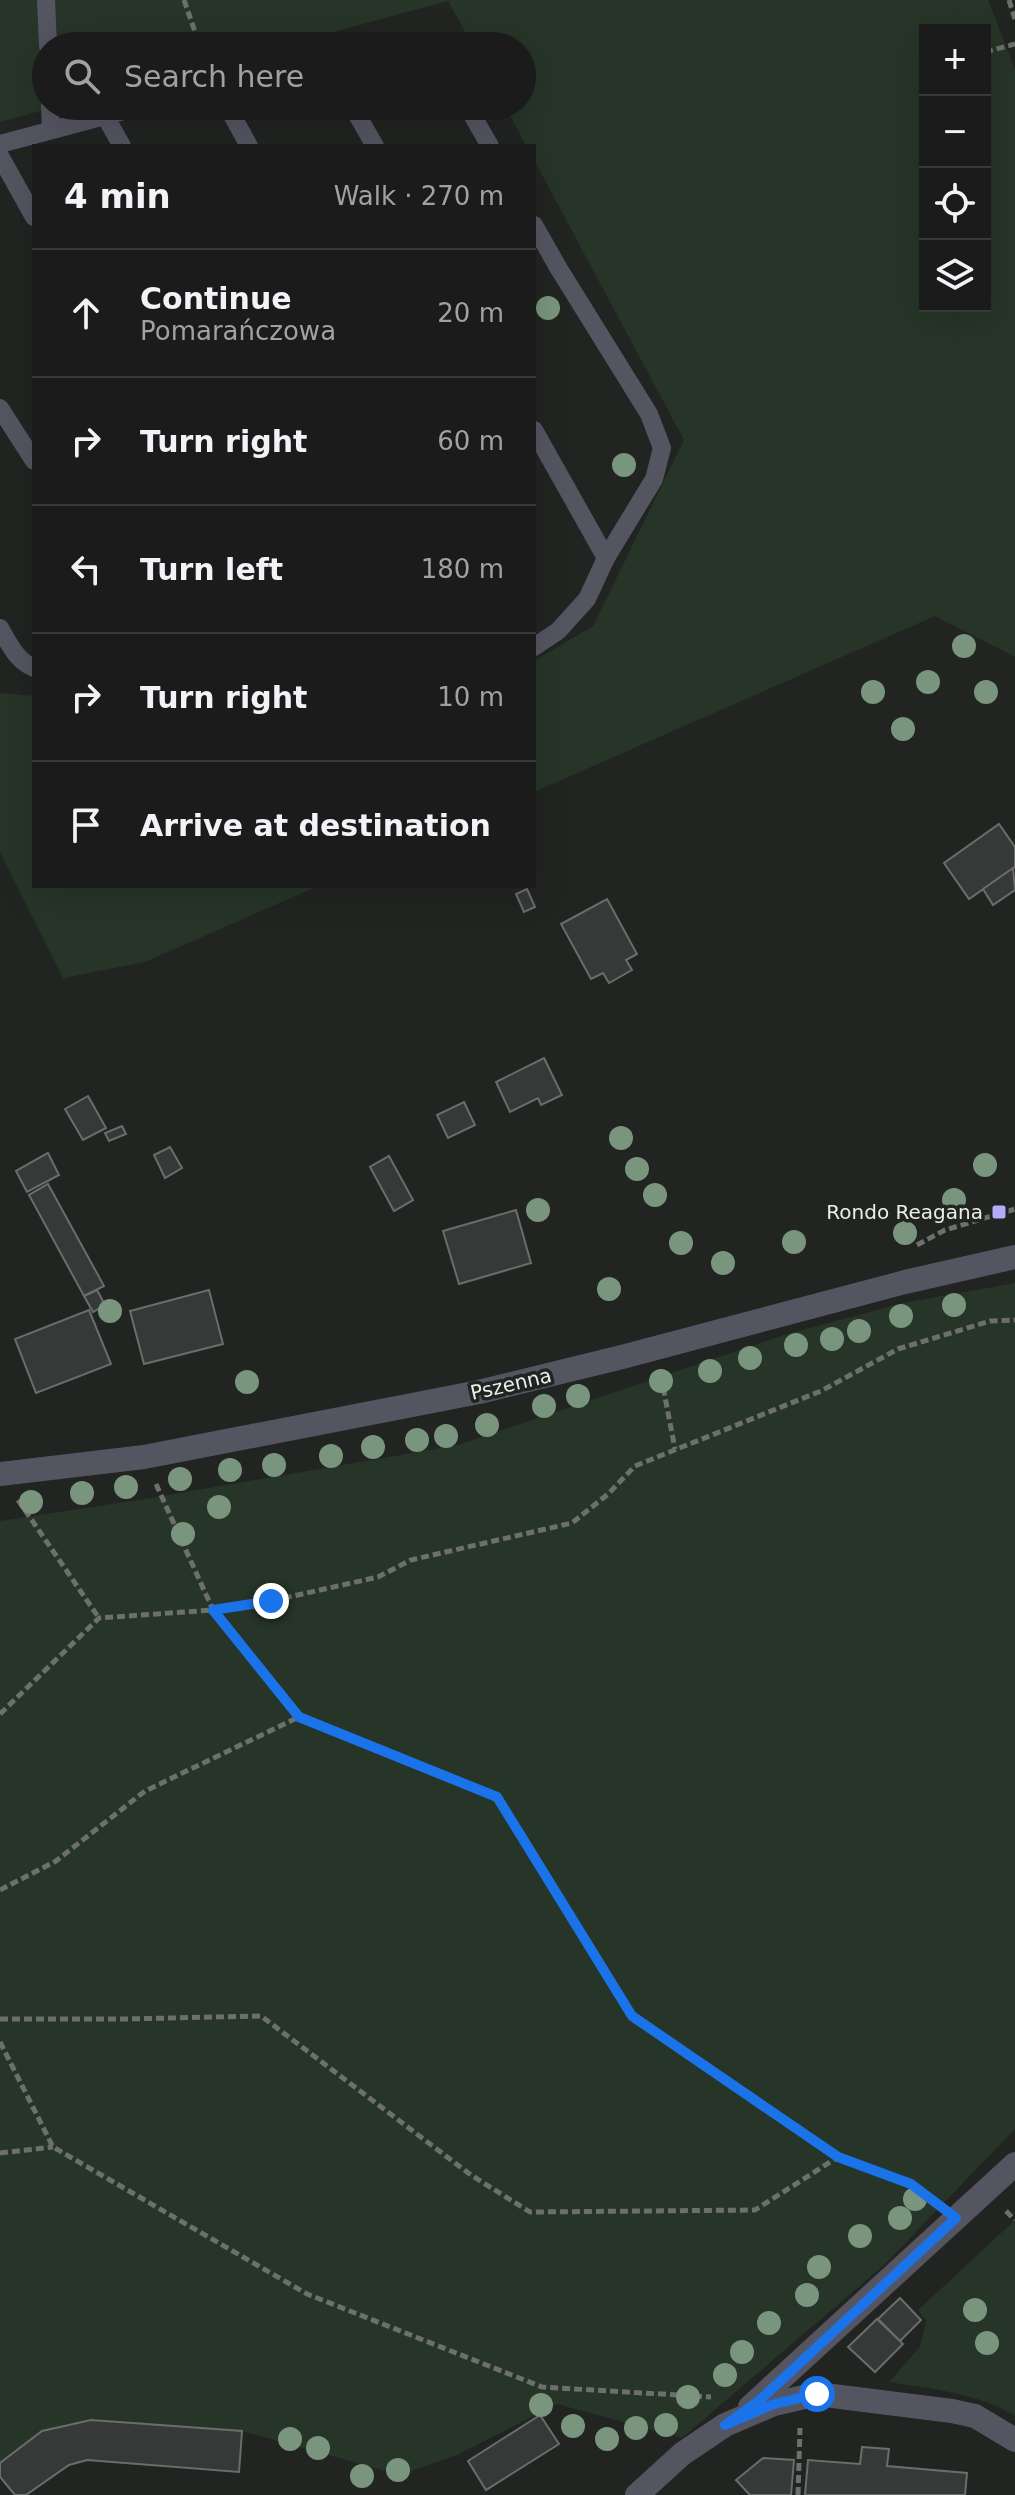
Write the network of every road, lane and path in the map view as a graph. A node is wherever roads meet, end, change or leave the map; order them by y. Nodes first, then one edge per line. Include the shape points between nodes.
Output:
1 (46, 0) edge
2 (184, 0) edge
3 (1009, 0) edge
4 (1015, 19) edge
5 (47, 32) edge
6 (195, 32) edge
7 (1015, 44) edge
8 (991, 50) edge
9 (51, 120) edge
10 (90, 120) edge
11 (107, 120) edge
12 (235, 120) edge
13 (360, 120) edge
14 (475, 120) edge
15 (51, 130) junction
16 (0, 144) edge
17 (121, 144) edge
18 (248, 144) edge
19 (374, 144) edge
20 (489, 144) edge
21 (0, 156) edge
22 (32, 213) edge
23 (536, 228) edge
24 (0, 408) edge
25 (536, 434) edge
26 (32, 458) edge
27 (606, 558) junction
28 (0, 628) edge
29 (536, 646) edge
30 (32, 667) edge
31 (1015, 1209) edge
32 (910, 1250) dead end
33 (1015, 1257) edge
34 (1015, 1320) edge
35 (656, 1347) junction
36 (675, 1449) junction
37 (144, 1457) junction
38 (4, 1474) edge
39 (213, 1610) junction
40 (99, 1618) junction
41 (0, 1714) edge
42 (299, 1717) junction
43 (0, 1890) edge
44 (0, 2019) edge
45 (0, 2042) edge
46 (53, 2147) junction
47 (0, 2153) edge
48 (838, 2157) junction
49 (1015, 2164) edge
50 (956, 2218) junction
51 (800, 2398) junction
52 (760, 2400) junction
53 (725, 2425) junction
54 (1015, 2440) edge
55 (637, 2495) edge
56 (798, 2495) edge

1 - 5 lane
2 - 6 path
3 - 4 path
7 - 8 path
9 - 15 lane
10 - 15 lane
11 - 17 lane
12 - 18 lane
13 - 19 lane
14 - 20 lane
15 - 16 lane
21 - 22 lane
23 - 27 lane via 649,414 662,448 654,479
24 - 26 lane
25 - 27 lane
27 - 29 lane via 587,599 558,631
28 - 30 lane via 12,650
31 - 32 path via 945,1230
33 - 35 street, Pszenna
34 - 36 path via 990,1321 898,1349 821,1391
35 - 36 path
35 - 37 street, Pszenna via 479,1392
36 - 39 path via 635,1466 572,1523 411,1560 378,1577
37 - 38 street, Pszenna
37 - 39 path
38 - 40 path
39 - 40 path
39 - 42 path
40 - 41 path
42 - 43 path via 145,1791 56,1861
42 - 48 path via 497,1797 632,2016
44 - 48 path via 261,2016 471,2175 530,2212 755,2210
45 - 46 path
46 - 47 path
46 - 52 path via 307,2294 542,2387
48 - 50 path via 911,2184
49 - 50 street
50 - 52 street
51 - 53 street
51 - 54 street via 817,2394 952,2411 975,2416
51 - 56 path
52 - 53 street
53 - 55 street via 682,2454

